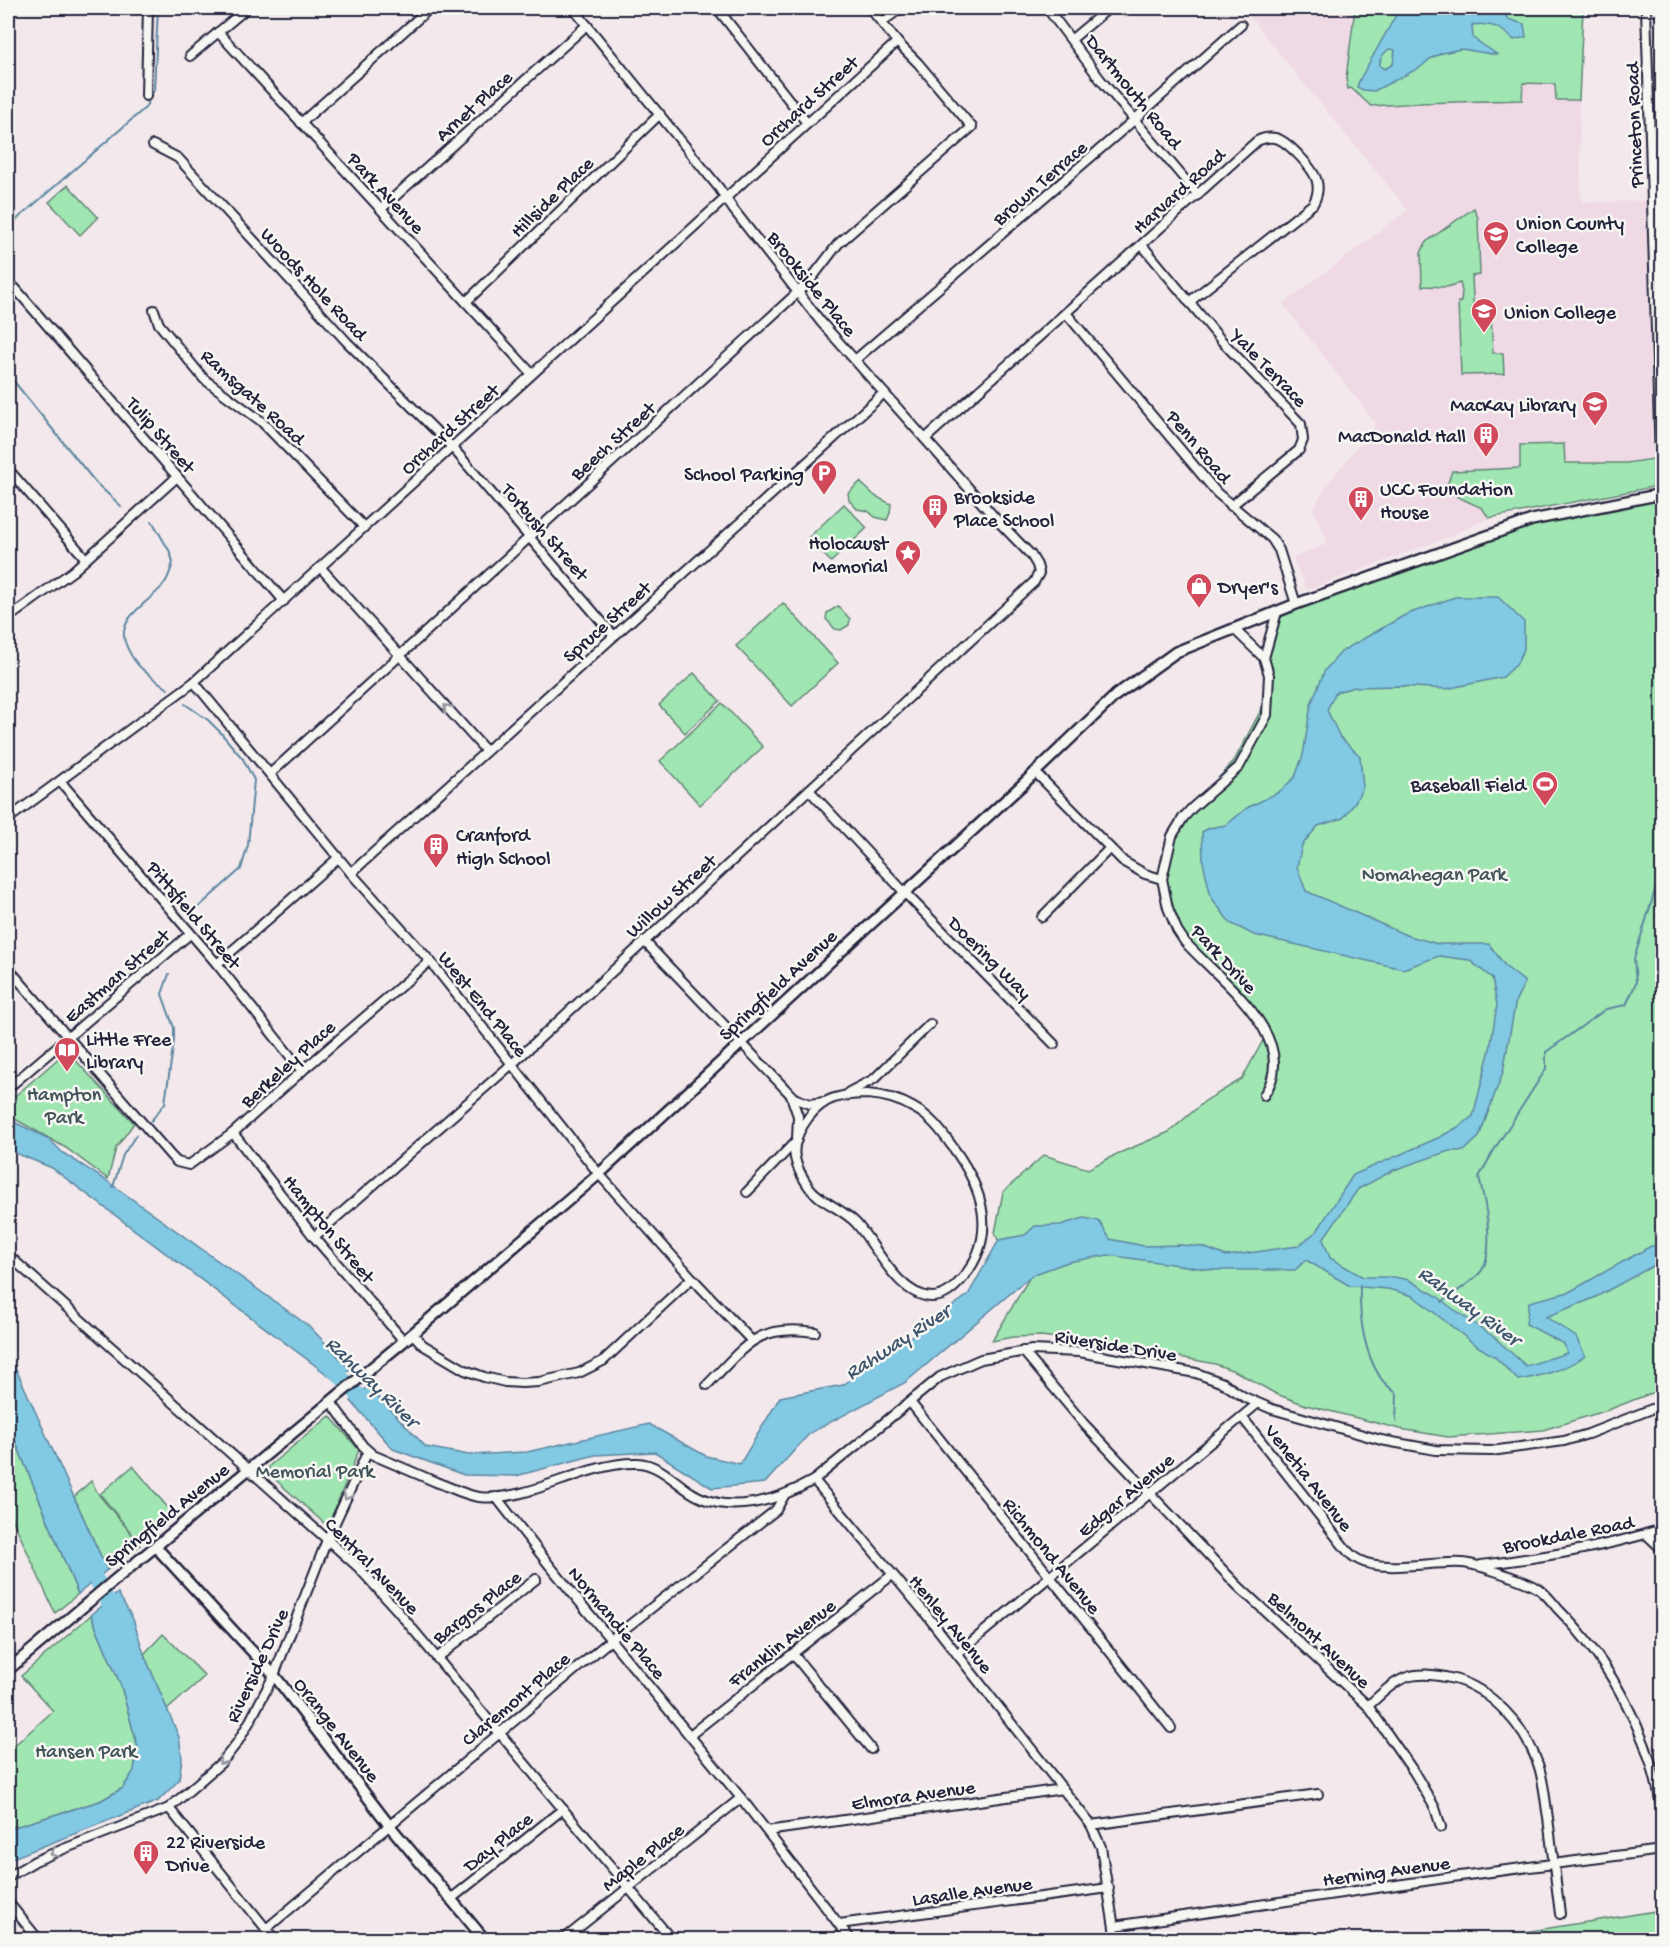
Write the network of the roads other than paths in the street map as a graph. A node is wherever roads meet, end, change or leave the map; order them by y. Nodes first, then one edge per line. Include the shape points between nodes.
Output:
1 (148, 8) edge
2 (247, 8) edge
3 (429, 8) edge
4 (573, 8) edge
5 (717, 8) edge
6 (870, 8) edge
7 (901, 8) edge
8 (1047, 8) edge
9 (1109, 8) edge
10 (1646, 8) edge
11 (882, 22) junction
12 (587, 25) junction
13 (1241, 25) dead end
14 (218, 32) junction
15 (1072, 39) junction
16 (897, 42) junction
17 (190, 56) dead end
18 (146, 96) dead end
19 (660, 114) junction
20 (1134, 120) junction
21 (302, 123) junction
22 (807, 123) junction
23 (1650, 135) junction
24 (1662, 135) edge
25 (153, 145) dead end
26 (1198, 195) junction
27 (726, 198) junction
28 (381, 209) junction
29 (1142, 245) junction
30 (15, 288) dead end
31 (797, 293) junction
32 (466, 302) junction
33 (1189, 302) junction
34 (154, 310) dead end
35 (1066, 313) junction
36 (855, 360) junction
37 (532, 374) junction
38 (884, 393) junction
39 (925, 439) junction
40 (452, 447) junction
41 (8, 469) edge
42 (177, 477) junction
43 (1662, 494) edge
44 (1231, 506) junction
45 (364, 527) junction
46 (530, 537) junction
47 (86, 559) junction
48 (321, 568) junction
49 (1038, 570) joint
50 (284, 601) junction
51 (1296, 604) junction
52 (1277, 612) junction
53 (8, 618) edge
54 (1234, 629) junction
55 (614, 636) junction
56 (400, 655) junction
57 (1264, 658) junction
58 (195, 682) junction
59 (486, 751) junction
60 (1035, 772) junction
61 (270, 774) junction
62 (60, 781) junction
63 (809, 790) junction
64 (8, 819) edge
65 (1110, 848) junction
66 (338, 858) junction
67 (351, 873) junction
68 (1162, 879) junction
69 (904, 892) junction
70 (1042, 917) dead end
71 (190, 934) junction
72 (644, 941) junction
73 (430, 961) junction
74 (217, 964) junction
75 (8, 968) edge
76 (930, 1024) dead end
77 (67, 1039) junction
78 (741, 1042) junction
79 (1054, 1044) dead end
80 (512, 1064) junction
81 (302, 1071) junction
82 (8, 1088) edge
83 (791, 1095) junction
84 (1264, 1095) dead end
85 (826, 1101) junction
86 (233, 1133) junction
87 (797, 1140) junction
88 (599, 1174) junction
89 (747, 1192) dead end
90 (314, 1237) junction
91 (8, 1255) edge
92 (692, 1278) junction
93 (815, 1332) dead end
94 (413, 1334) junction
95 (751, 1340) junction
96 (404, 1341) junction
97 (1023, 1351) junction
98 (707, 1385) dead end
99 (331, 1402) junction
100 (910, 1402) junction
101 (1257, 1404) junction
102 (1662, 1405) edge
103 (1242, 1417) junction
104 (368, 1451) junction
105 (250, 1469) junction
106 (814, 1480) junction
107 (785, 1494) junction
108 (1150, 1494) junction
109 (496, 1497) junction
110 (1662, 1529) edge
111 (1646, 1534) junction
112 (327, 1540) junction
113 (155, 1546) junction
114 (1662, 1550) edge
115 (1480, 1565) junction
116 (892, 1575) junction
117 (1049, 1577) junction
118 (536, 1579) dead end
119 (611, 1640) junction
120 (793, 1654) junction
121 (957, 1654) junction
122 (437, 1658) junction
123 (10, 1664) edge
124 (274, 1675) junction
125 (1368, 1706) junction
126 (1171, 1728) dead end
127 (500, 1733) junction
128 (690, 1735) junction
129 (872, 1749) dead end
130 (1063, 1789) junction
131 (1318, 1794) dead end
132 (741, 1798) junction
133 (169, 1808) junction
134 (563, 1809) junction
135 (1662, 1812) edge
136 (389, 1825) junction
137 (1091, 1825) junction
138 (1441, 1827) dead end
139 (767, 1831) junction
140 (1662, 1850) edge
141 (1554, 1864) junction
142 (8, 1877) edge
143 (628, 1887) junction
144 (1108, 1888) junction
145 (451, 1899) junction
146 (8, 1902) edge
147 (1560, 1914) dead end
148 (839, 1924) junction
149 (1114, 1926) junction
150 (266, 1929) junction
151 (39, 1940) edge
152 (275, 1940) edge
153 (485, 1940) edge
154 (563, 1940) edge
155 (672, 1940) edge
156 (851, 1940) edge
157 (1116, 1940) edge

1 - 18 street
2 - 14 street
3 - 21 street
4 - 12 street, Brookside Place
5 - 22 street
6 - 11 street
7 - 11 street
8 - 15 street, Dartmouth Road
9 - 15 street
10 - 23 street, Princeton Road
11 - 16 street
12 - 19 street, Brookside Place
12 - 28 street, Arnet Place
13 - 20 street, Brown Terrace
14 - 17 street
14 - 21 street, Park Avenue
15 - 20 street, Dartmouth Road
16 - 22 street, Orchard Street
16 - 31 street, Beech Street via 972,127 838,244
19 - 27 street, Brookside Place
19 - 32 street, Hillside Place
20 - 26 street, Dartmouth Road
20 - 36 street, Brown Terrace
21 - 28 street, Park Avenue
22 - 27 street, Orchard Street
23 - 24 street
23 - 43 street, Princeton Road
25 - 40 street, Woods Hole Road via 178,158 347,342
26 - 29 street, Harvard Road
26 - 33 street, Harvard Road via 1263,138 1286,143 1313,171 1318,185 1317,196 1307,211
27 - 31 street, Brookside Place
27 - 37 street, Orchard Street
28 - 32 street, Park Avenue
29 - 33 street, Yale Terrace
29 - 35 street, Harvard Road
30 - 42 street, Tulip Street
31 - 36 street, Brookside Place
31 - 46 street, Beech Street
32 - 37 street, Park Avenue
33 - 44 street, Yale Terrace via 1297,417 1304,432 1294,456
34 - 45 street, Ramsgate Road via 159,324 204,380 261,421
35 - 39 street, Harvard Road
35 - 44 street, Penn Road
36 - 38 street, Brookside Place
37 - 40 street, Orchard Street
38 - 39 street, Brookside Place
38 - 55 street, Spruce Street
39 - 49 street, Brookside Place via 1031,555
40 - 45 street, Orchard Street
40 - 46 street, Torbush Street
41 - 47 street
42 - 47 street
42 - 50 street, Tulip Street
43 - 51 street, Springfield Avenue via 1532,520
44 - 51 street, Penn Road via 1276,544
45 - 48 street, Orchard Street
46 - 55 street, Torbush Street
46 - 56 street, Beech Street
47 - 53 street
48 - 50 street, Orchard Street
48 - 56 street
49 - 63 street, Willow Street via 1034,582
50 - 58 street, Orchard Street
51 - 52 street, Springfield Avenue
52 - 54 street, Springfield Avenue
52 - 57 street, Park Drive
54 - 57 street
54 - 60 street, Springfield Avenue via 1176,652 1116,695
55 - 59 street, Spruce Street
59 -> 56 street
56 - 61 street, Beech Street
57 - 68 street, Park Drive via 1269,675 1267,715 1239,767 1183,818 1172,836
58 - 61 street, West End Place
58 - 62 street, Orchard Street
59 - 67 street, Spruce Street
60 - 65 street
60 - 69 street, Springfield Avenue
61 - 66 street, West End Place
62 - 64 street, Orchard Street
62 - 71 street, Pittsfield Street
63 - 69 street, Doering Way
63 - 72 street, Willow Street
65 - 68 street via 1134,869
65 - 70 street
66 - 67 street, West End Place
66 - 74 street
67 - 73 street, West End Place
68 - 84 street, Park Drive via 1168,908 1185,942 1246,1004 1267,1033 1275,1068
69 - 78 street, Springfield Avenue
69 - 79 street, Doering Way
71 - 74 street, Pittsfield Street
71 - 77 street, Eastman Street
72 - 78 street
72 - 80 street, Willow Street
73 - 80 street, West End Place
73 - 81 street, Berkeley Place
74 - 81 street, Pittsfield Street
75 - 77 street
76 - 85 street via 874,1078
77 - 82 street, Eastman Street
77 - 86 street, Berkeley Place via 177,1162 189,1165
78 - 83 street
78 - 88 street, Springfield Avenue
80 - 88 street, West End Place
80 - 90 street, Willow Street
81 - 86 street, Berkeley Place
83 - 85 street via 807,1103
83 - 87 street via 798,1116
85 - 87 street via 808,1118
85 - 87 street via 867,1094 907,1104 932,1121 962,1158 979,1194 984,1226 972,1263 955,1287 935,1297 906,1287 854,1221 811,1189 799,1170 795,1156
86 - 90 street, Hampton Street
87 - 89 street
88 - 92 street, West End Place
88 - 94 street, Springfield Avenue
90 - 96 street, Hampton Street
91 - 105 street, Central Avenue
92 - 94 street via 603,1360 579,1373 539,1382 505,1382 465,1370 423,1345
92 - 95 street, West End Place
93 - 95 street via 784,1330
94 - 96 street, Springfield Avenue
95 - 98 street
96 - 99 street, Springfield Avenue
97 - 100 street, Riverside Drive via 962,1366 940,1377
97 - 101 street, Riverside Drive via 1078,1352 1196,1373 1223,1383
97 - 108 street, Belmont Avenue
99 - 104 street
99 - 105 street, Springfield Avenue
100 - 106 street, Riverside Drive
100 - 117 street, Richmond Avenue
101 - 102 street, Riverside Drive via 1381,1440 1462,1451 1564,1441
101 - 103 street, Edgar Avenue
103 - 108 street, Edgar Avenue
103 - 115 street, Venetia Avenue via 1360,1561 1386,1567 1430,1562
104 - 109 street via 463,1493
104 -> 112 street, Riverside Drive
105 - 112 street, Central Avenue
105 - 113 street, Springfield Avenue
106 - 107 street, Riverside Drive
106 - 116 street, Henley Avenue
107 - 109 street, Riverside Drive via 735,1505 713,1503 654,1467 632,1463
107 - 119 street, Claremont Place via 776,1510
108 - 117 street, Edgar Avenue
108 - 125 street, Belmont Avenue via 1238,1586
109 - 119 street, Normandie Place
110 - 111 street, Brookdale Road
111 - 114 street
111 - 115 street, Brookdale Road via 1557,1556
112 - 122 street, Central Avenue via 358,1567
112 - 124 street, Riverside Drive
113 - 123 street, Springfield Avenue
113 - 124 street, Orange Avenue
115 - 135 street via 1540,1590 1596,1653 1637,1727
116 - 120 street, Franklin Avenue
116 - 121 street, Henley Avenue
117 - 121 street, Edgar Avenue
117 - 126 street, Richmond Avenue
118 - 122 street, Bargos Place
119 - 127 street, Claremont Place
119 - 128 street, Normandie Place
120 - 128 street, Franklin Avenue
120 - 129 street
121 - 130 street, Henley Avenue
122 - 127 street, Central Avenue
124 -> 133 street, Riverside Drive via 237,1743 222,1762
124 - 136 street, Orange Avenue
125 - 138 street, Belmont Avenue via 1414,1772
125 - 141 street via 1394,1682 1419,1674 1464,1682 1498,1705 1515,1722 1538,1763
127 - 134 street, Central Avenue
127 - 136 street, Claremont Place
128 - 132 street, Normandie Place
130 - 137 street, Henley Avenue
130 - 139 street, Elmora Avenue
131 - 137 street
132 - 139 street, Normandie Place
132 - 143 street, Maple Place
133 -> 142 street, Riverside Drive via 66,1848
133 - 150 street
134 - 143 street, Central Avenue
134 - 145 street, Day Place
136 - 145 street, Orange Avenue
136 - 150 street, Claremont Place
137 - 144 street, Henley Avenue via 1101,1847
139 - 148 street, Normandie Place
140 - 141 street, Herning Avenue
141 - 147 street
141 - 149 street, Herning Avenue
143 - 154 street, Maple Place
143 - 155 street, Central Avenue
144 - 148 street, Lasalle Avenue
144 - 149 street, Henley Avenue
145 - 153 street, Orange Avenue
146 - 151 street
148 - 156 street, Normandie Place
149 - 157 street, Henley Avenue
150 - 152 street

